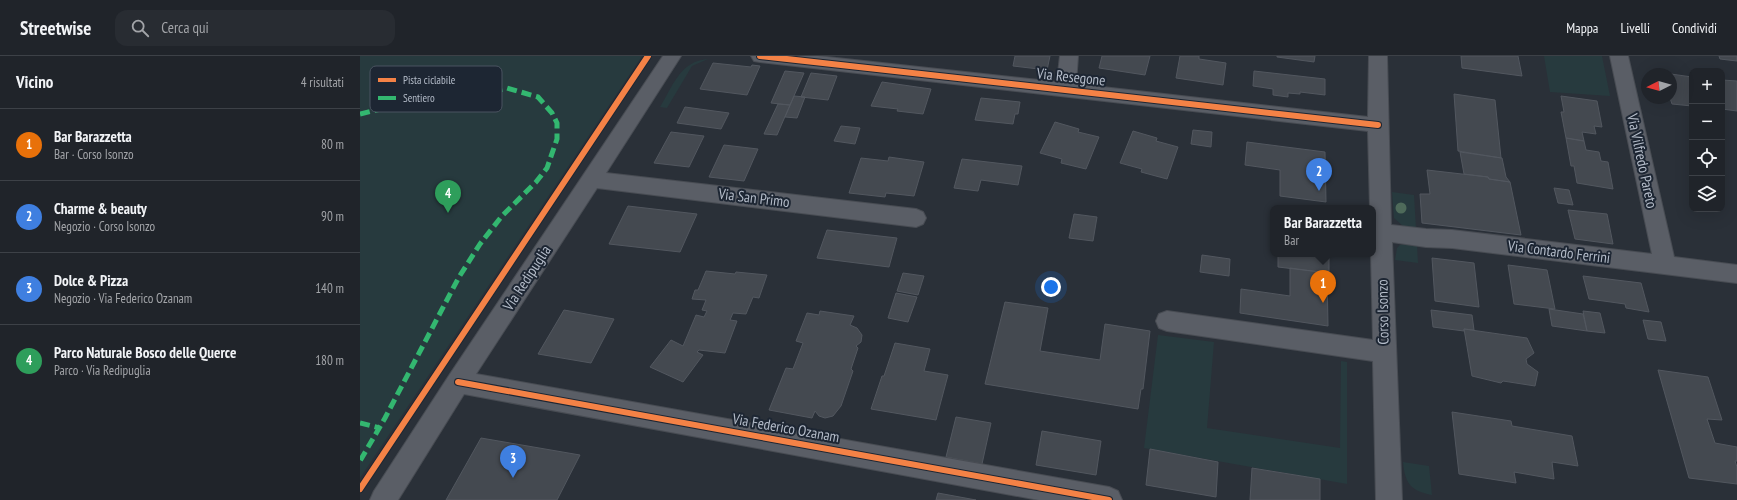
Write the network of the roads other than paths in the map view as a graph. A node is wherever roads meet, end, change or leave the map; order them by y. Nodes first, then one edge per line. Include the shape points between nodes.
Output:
1 (672, 56) edge
2 (760, 56) edge
3 (1069, 56) edge
4 (1378, 56) edge
5 (1619, 56) edge
6 (1066, 89) junction
7 (1378, 125) junction
8 (592, 179) junction
9 (916, 218) dead end
10 (1381, 232) junction
11 (1665, 265) junction
12 (1737, 274) edge
13 (1167, 321) dead end
14 (1384, 352) junction
15 (458, 382) junction
16 (1394, 499) edge
17 (383, 500) edge
18 (1109, 500) edge

1 - 8 street, Via Redipuglia
2 - 6 street, Via Resegone
3 - 6 street
4 - 7 street, Corso Isonzo
5 - 11 street, Via Vilfredo Pareto
6 - 7 street, Via Resegone
7 - 10 street, Corso Isonzo
8 - 9 street, Via San Primo
8 - 15 street, Via Redipuglia
10 - 11 street, Via Contardo Ferrini via 1426,238 1452,238
10 - 14 street, Corso Isonzo
11 - 12 street, Via Contardo Ferrini
13 - 14 street, Corso Isonzo
14 - 16 street, Corso Isonzo
15 - 17 street, Via Redipuglia
15 - 18 street, Via Federico Ozanam

